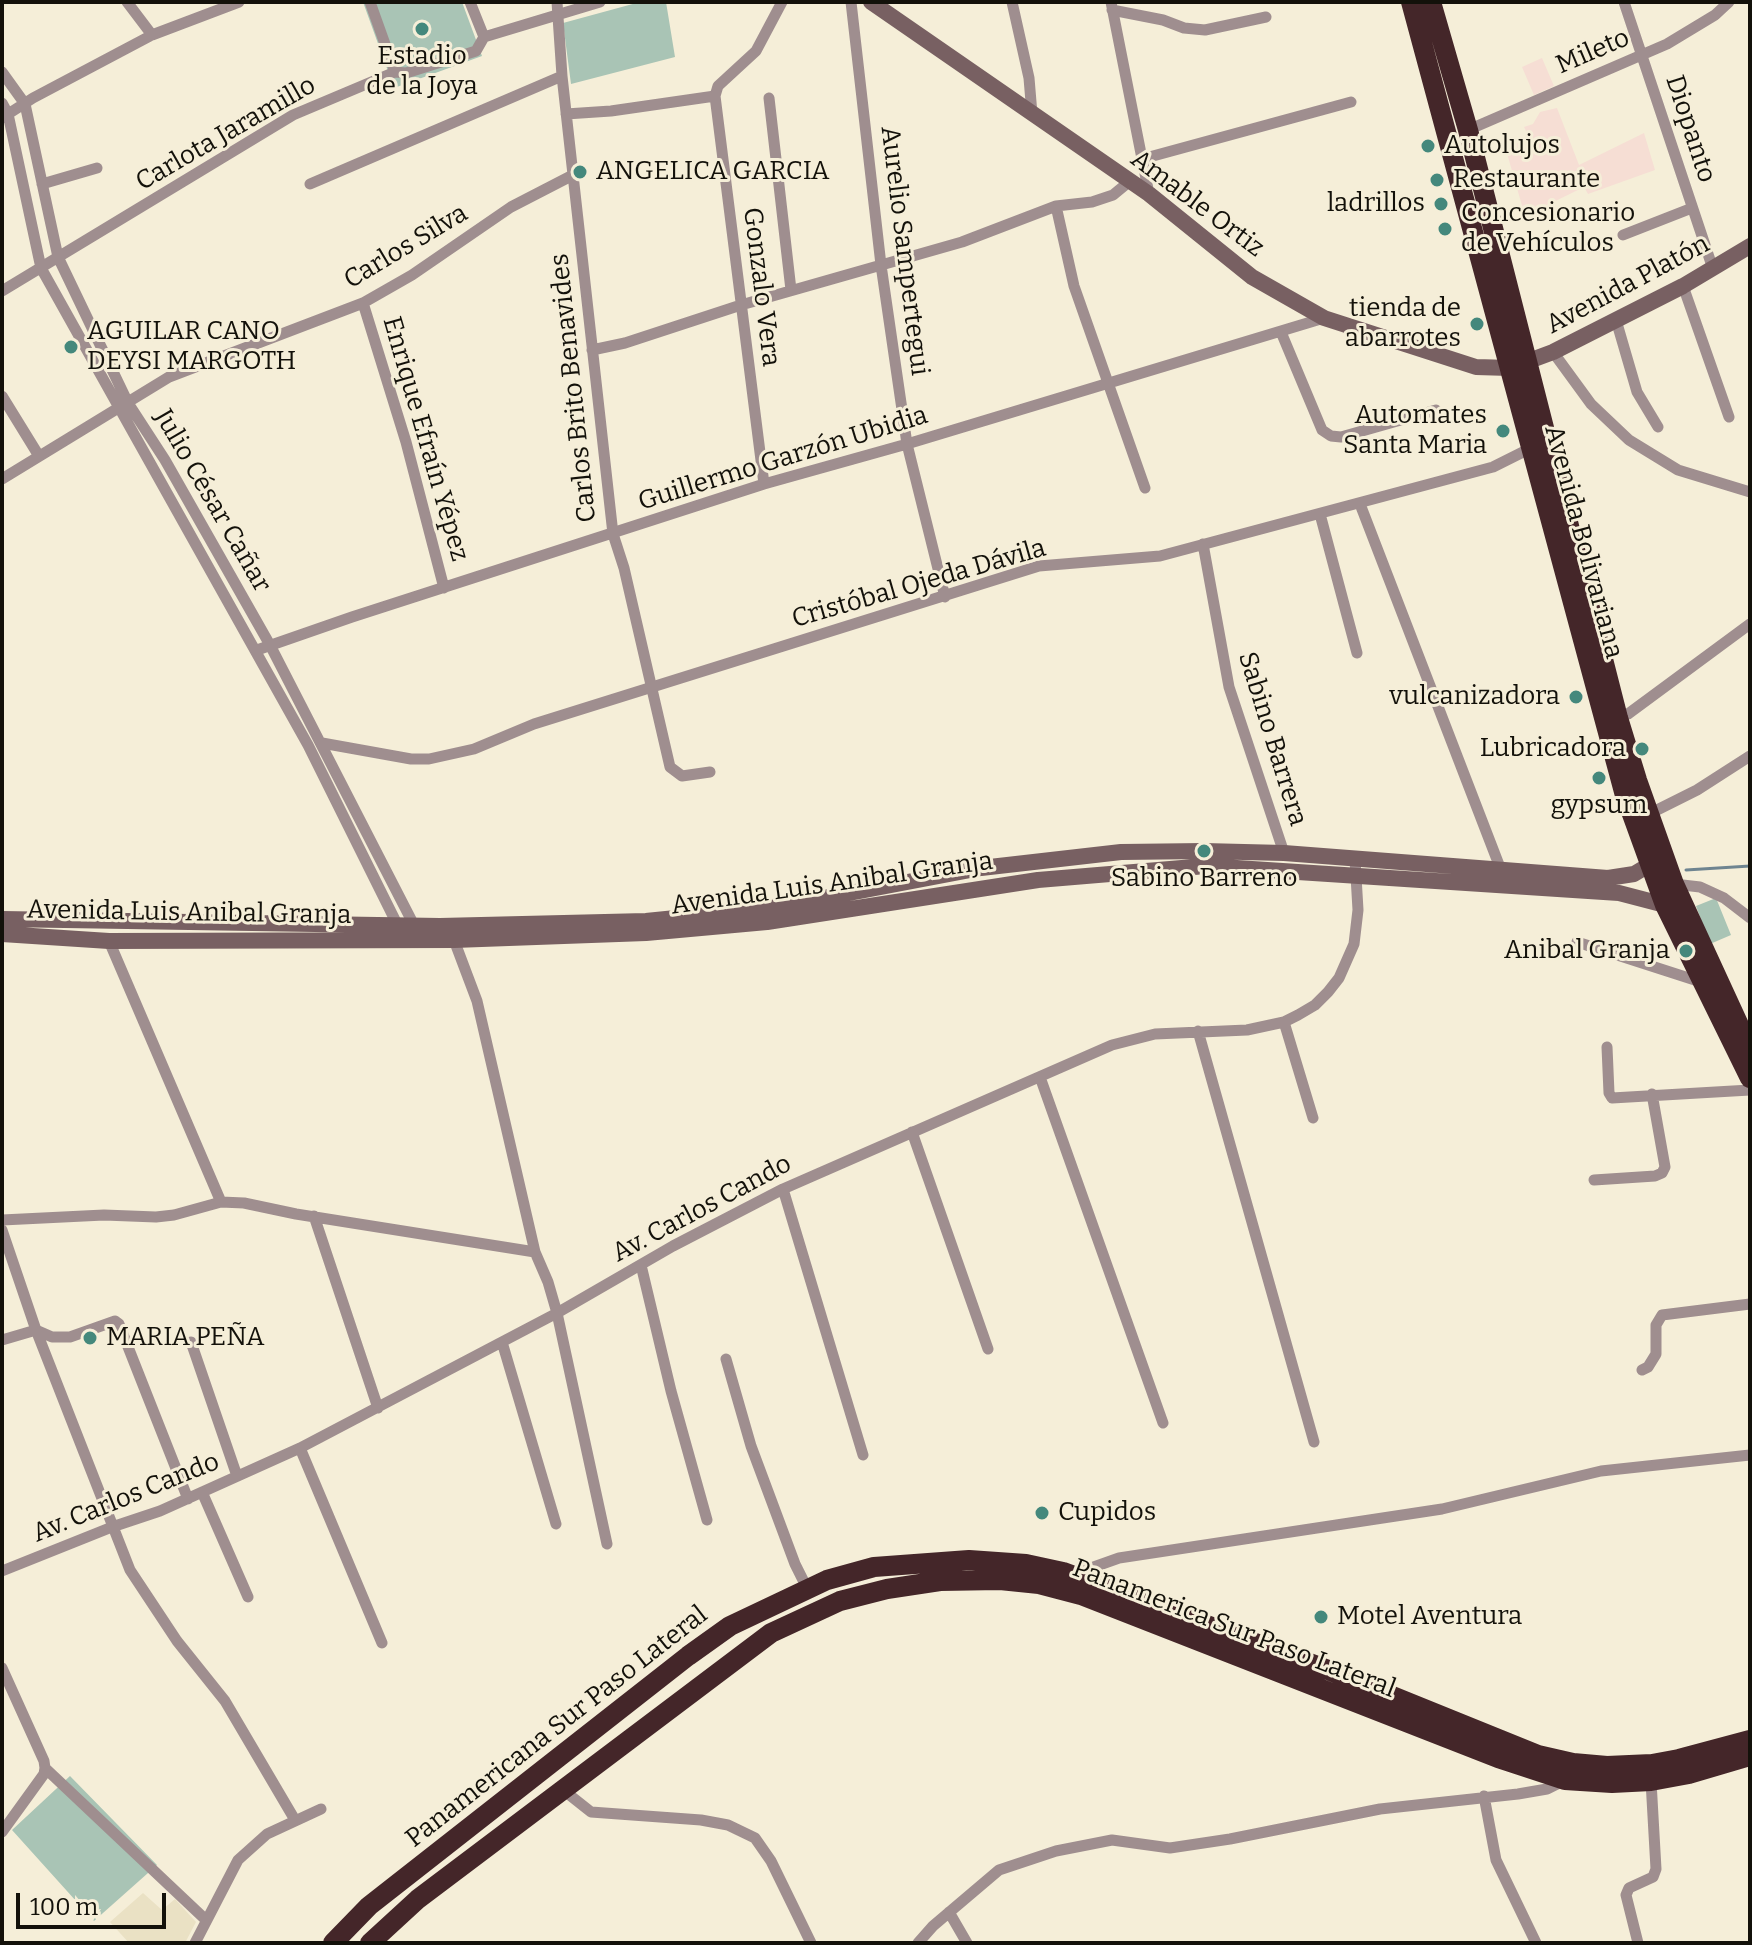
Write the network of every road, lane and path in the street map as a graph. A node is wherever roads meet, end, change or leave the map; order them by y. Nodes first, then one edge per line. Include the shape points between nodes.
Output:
1 (127, 2) edge
2 (239, 2) edge
3 (370, 2) edge
4 (470, 2) edge
5 (600, 2) edge
6 (782, 2) edge
7 (851, 2) edge
8 (871, 2) edge
9 (1012, 2) edge
10 (1411, 2) edge
11 (1431, 2) edge
12 (1624, 2) edge
13 (1729, 2) edge
14 (1112, 6) edge
15 (558, 8) edge
16 (1266, 17) dead end
17 (152, 35) junction
18 (484, 37) junction
19 (1643, 55) junction
20 (2, 72) edge
21 (395, 72) junction
22 (562, 76) junction
23 (715, 96) junction
24 (769, 98) dead end
25 (1351, 102) dead end
26 (25, 104) junction
27 (4, 112) edge
28 (566, 114) junction
29 (1032, 114) junction
30 (1468, 130) junction
31 (1142, 159) junction
32 (97, 168) dead end
33 (573, 175) junction
34 (1130, 181) junction
35 (42, 184) junction
36 (310, 184) dead end
37 (1149, 194) junction
38 (1056, 206) junction
39 (1692, 208) junction
40 (1623, 235) dead end
41 (1750, 246) edge
42 (58, 257) junction
43 (881, 265) junction
44 (41, 268) junction
45 (1713, 269) junction
46 (1683, 286) junction
47 (791, 290) junction
48 (2, 291) edge
49 (363, 303) junction
50 (741, 305) junction
51 (1324, 318) junction
52 (1616, 320) junction
53 (1281, 332) junction
54 (592, 350) junction
55 (1553, 352) junction
56 (1518, 365) junction
57 (1108, 384) junction
58 (2, 396) edge
59 (123, 406) junction
60 (1436, 410) dead end
61 (1729, 417) dead end
62 (1658, 427) dead end
63 (907, 444) junction
64 (1531, 448) junction
65 (39, 456) junction
66 (2, 479) edge
67 (764, 484) junction
68 (1145, 488) dead end
69 (1750, 492) edge
70 (1360, 504) junction
71 (1320, 514) junction
72 (613, 534) junction
73 (1203, 544) junction
74 (444, 588) junction
75 (945, 597) junction
76 (1750, 624) edge
77 (270, 645) junction
78 (257, 650) junction
79 (1357, 653) dead end
80 (651, 687) junction
81 (1618, 718) junction
82 (322, 743) junction
83 (1750, 756) edge
84 (710, 772) dead end
85 (1649, 814) junction
86 (1284, 853) junction
87 (1355, 859) junction
88 (1649, 865) junction
89 (1501, 870) junction
90 (1356, 877) junction
91 (1674, 884) junction
92 (1665, 905) junction
93 (1750, 918) edge
94 (2, 919) edge
95 (409, 933) junction
96 (2, 934) edge
97 (454, 940) junction
98 (109, 941) junction
99 (1577, 942) dead end
100 (1702, 982) junction
101 (1284, 1022) junction
102 (1198, 1031) junction
103 (1607, 1047) dead end
104 (1750, 1049) edge
105 (1040, 1077) junction
106 (1750, 1078) edge
107 (1750, 1090) edge
108 (1652, 1094) junction
109 (1313, 1118) dead end
110 (912, 1132) junction
111 (1594, 1180) dead end
112 (783, 1189) junction
113 (221, 1202) junction
114 (314, 1216) junction
115 (2, 1220) edge
116 (2, 1230) edge
117 (535, 1252) junction
118 (641, 1265) junction
119 (1750, 1304) edge
120 (557, 1313) junction
121 (36, 1330) junction
122 (2, 1340) edge
123 (191, 1342) dead end
124 (502, 1342) junction
125 (988, 1349) dead end
126 (726, 1359) dead end
127 (1642, 1370) dead end
128 (378, 1408) junction
129 (1163, 1423) dead end
130 (1314, 1442) dead end
131 (300, 1448) junction
132 (863, 1455) dead end
133 (1750, 1455) edge
134 (237, 1476) junction
135 (202, 1492) junction
136 (188, 1499) junction
137 (707, 1520) dead end
138 (556, 1524) dead end
139 (112, 1527) junction
140 (607, 1544) dead end
141 (2, 1571) edge
142 (1072, 1575) junction
143 (807, 1588) junction
144 (248, 1597) dead end
145 (382, 1643) dead end
146 (2, 1668) edge
147 (1750, 1740) edge
148 (1750, 1756) edge
149 (45, 1768) junction
150 (1565, 1780) junction
151 (1651, 1781) junction
152 (562, 1789) junction
153 (1484, 1796) junction
154 (321, 1809) dead end
155 (295, 1820) junction
156 (2, 1832) edge
157 (949, 1912) junction
158 (206, 1920) junction
159 (195, 1943) edge
160 (333, 1943) edge
161 (370, 1943) edge
162 (811, 1943) edge
163 (918, 1943) edge
164 (967, 1943) edge
165 (1536, 1943) edge
166 (1638, 1943) edge

1 - 17 street
2 - 17 street
3 - 21 street
4 - 18 street
5 - 15 street, Carlota Jaramillo
6 - 23 street via 756,51 718,86
7 - 43 street, Aurelio Sampertegui
8 - 29 main road, Amable Ortiz
9 - 29 street
10 - 56 highway, Avenida Bolivariana
11 - 30 highway, Avenida Bolivariana
12 - 19 street, Diopanto
13 - 19 street, Mileto
14 - 16 street via 1205,30
14 - 31 street
15 - 18 street, Carlota Jaramillo
15 - 22 street, Carlos Brito Benavides
17 - 26 street
18 - 21 street, Carlota Jaramillo via 476,51
19 - 30 street, Mileto
19 - 39 street, Diopanto
20 - 26 street, Julio César Cañar
21 - 42 street, Carlota Jaramillo via 293,115
22 - 28 street, Carlos Brito Benavides
22 - 36 street
23 - 28 street
23 - 50 street, Gonzalo Vera
24 - 47 street
25 - 31 street
26 - 27 street
26 - 35 street, Julio César Cañar
27 - 44 street, Julio César Cañar
28 - 33 street, Carlos Brito Benavides
29 - 34 main road, Amable Ortiz
30 - 56 highway, Avenida Bolivariana
31 - 37 street
32 - 35 street
33 - 49 street, Carlos Silva via 511,207
33 - 54 street, Carlos Brito Benavides
34 - 37 main road, Amable Ortiz
34 - 38 street via 1113,195
35 - 42 street, Julio César Cañar
37 - 51 main road, Amable Ortiz via 1252,277
38 - 43 street via 962,242
38 - 57 street via 1074,286
39 - 40 street
39 - 45 street, Diopanto
41 - 45 main road, Avenida Platón
42 - 44 street, Carlota Jaramillo
42 - 59 street, Julio César Cañar
43 - 47 street
43 - 63 street, Aurelio Sampertegui
44 - 48 street, Carlota Jaramillo
44 - 59 street, Julio César Cañar
45 - 46 main road, Avenida Platón
46 - 52 main road, Avenida Platón
46 - 61 street
47 - 50 street
49 - 59 street, Carlos Silva via 169,377
49 - 74 street, Enrique Efraín Yépez
50 - 54 street
50 - 67 street, Gonzalo Vera
51 - 53 street, Guillermo Garzón Ubidia
51 - 56 main road, Amable Ortiz via 1476,367
52 - 55 main road, Avenida Platón
52 - 62 street via 1637,392
53 - 57 street, Guillermo Garzón Ubidia
53 - 60 street via 1322,430 1331,436
54 - 72 street, Carlos Brito Benavides
55 - 56 main road, Avenida Platón
55 - 69 street via 1591,404 1629,440 1678,470
56 - 64 highway, Avenida Bolivariana
56 - 81 highway, Avenida Bolivariana
57 - 63 street, Guillermo Garzón Ubidia
57 - 68 street
58 - 65 street
59 - 65 street, Carlos Silva
59 - 77 street, Julio César Cañar via 165,460
59 - 78 street, Julio César Cañar
63 - 67 street, Guillermo Garzón Ubidia
63 - 75 street, Aurelio Sampertegui
64 - 70 street, Cristóbal Ojeda Dávila via 1493,467
64 - 88 highway, Avenida Bolivariana via 1586,659
65 - 66 street, Carlos Silva
67 - 72 street, Guillermo Garzón Ubidia
70 - 71 street, Cristóbal Ojeda Dávila
70 - 89 street
71 - 73 street, Cristóbal Ojeda Dávila
71 - 79 street
72 - 74 street, Guillermo Garzón Ubidia
72 - 80 street, Carlos Brito Benavides
73 - 75 street, Cristóbal Ojeda Dávila via 1160,556 1039,566
73 - 86 street, Sabino Barrera via 1229,687
74 - 77 street, Guillermo Garzón Ubidia
75 - 80 street, Cristóbal Ojeda Dávila
76 - 81 street
77 - 78 street, Guillermo Garzón Ubidia
77 - 82 street, Julio César Cañar
78 - 95 street, Julio César Cañar
80 - 82 street, Cristóbal Ojeda Dávila via 474,749 429,759
80 - 84 street, Carlos Brito Benavides via 670,767 682,776
81 - 85 highway, Avenida Bolivariana
82 - 95 street, Julio César Cañar
83 - 85 street
85 - 91 highway, Avenida Bolivariana
86 - 87 main road, Avenida Luis Anibal Granja
86 - 95 main road, Avenida Luis Anibal Granja via 1134,852 1035,860 765,909
87 - 89 main road, Avenida Luis Anibal Granja
87 - 90 street, Av. Carlos Cando
88 - 89 main road, Avenida Luis Anibal Granja via 1634,874 1608,878
88 - 92 highway, Avenida Bolivariana
90 - 92 main road, Avenida Luis Anibal Granja via 1619,893
90 - 97 main road, Avenida Luis Anibal Granja via 1206,866 1038,880 737,925
90 - 101 street, Av. Carlos Cando via 1354,944 1339,978 1315,1005
91 - 93 street via 1700,887
91 - 104 highway, Avenida Bolivariana
92 - 100 highway, Avenida Bolivariana
94 - 95 main road, Avenida Luis Anibal Granja
95 - 97 main road, Avenida Luis Anibal Granja
95 - 98 main road, Avenida Luis Anibal Granja
96 - 98 main road, Avenida Luis Anibal Granja
97 - 117 street via 477,1001
98 - 113 street
99 - 100 street
100 - 106 highway, Avenida Bolivariana
101 - 102 street, Av. Carlos Cando via 1247,1030
101 - 109 street
102 - 105 street, Av. Carlos Cando via 1135,1038
102 - 130 street
103 - 108 street via 1612,1098
105 - 110 street, Av. Carlos Cando
105 - 129 street
107 - 108 street
108 - 111 street via 1662,1173
110 - 112 street, Av. Carlos Cando
110 - 125 street
112 - 118 street, Av. Carlos Cando
112 - 132 street
113 - 114 street
113 - 115 street via 156,1217
114 - 117 street
114 - 128 street
116 - 121 street
117 - 120 street
118 - 120 street, Av. Carlos Cando
118 - 137 street
119 - 127 street via 1662,1315 1656,1325 1656,1354
120 - 124 street, Av. Carlos Cando
120 - 140 street
121 - 122 street
121 - 136 street via 70,1337 119,1324
121 - 139 street
123 - 134 street
124 - 128 street, Av. Carlos Cando
124 - 138 street
126 - 143 street via 751,1446
128 - 131 street, Av. Carlos Cando
131 - 134 street, Av. Carlos Cando
131 - 145 street
133 - 142 street via 1601,1471 1442,1509 1119,1558
134 - 135 street, Av. Carlos Cando
135 - 136 street, Av. Carlos Cando
135 - 144 street
136 - 139 street, Av. Carlos Cando
139 - 141 street, Av. Carlos Cando
139 - 155 street via 130,1570 225,1701
142 - 143 highway, Panamericana Sur Paso Lateral via 1026,1564 916,1562 874,1567
142 - 147 highway, Panamericana Sur Paso Lateral via 1538,1755 1607,1766 1652,1764
143 - 160 highway, Panamericana Sur Paso Lateral via 730,1626 688,1656 369,1906
146 - 149 street
148 - 151 highway, Panamerica Sur Paso Lateral
149 - 156 street
149 - 158 street
150 - 151 highway, Panamerica Sur Paso Lateral
150 - 152 highway, Panamerica Sur Paso Lateral via 1081,1595 1000,1580 887,1589 840,1601 771,1633
150 - 153 street via 1547,1789
151 - 166 street via 1656,1869 1653,1877 1629,1888 1626,1895
152 - 161 highway, Panamerica Sur Paso Lateral via 418,1899
152 - 162 street via 591,1812 701,1820 755,1838
153 - 157 street via 1380,1809 1170,1848 1112,1840 1056,1851 999,1870
153 - 165 street via 1496,1860
154 - 155 street
155 - 158 street via 267,1834 238,1860
157 - 163 street
157 - 164 street
158 - 159 street

